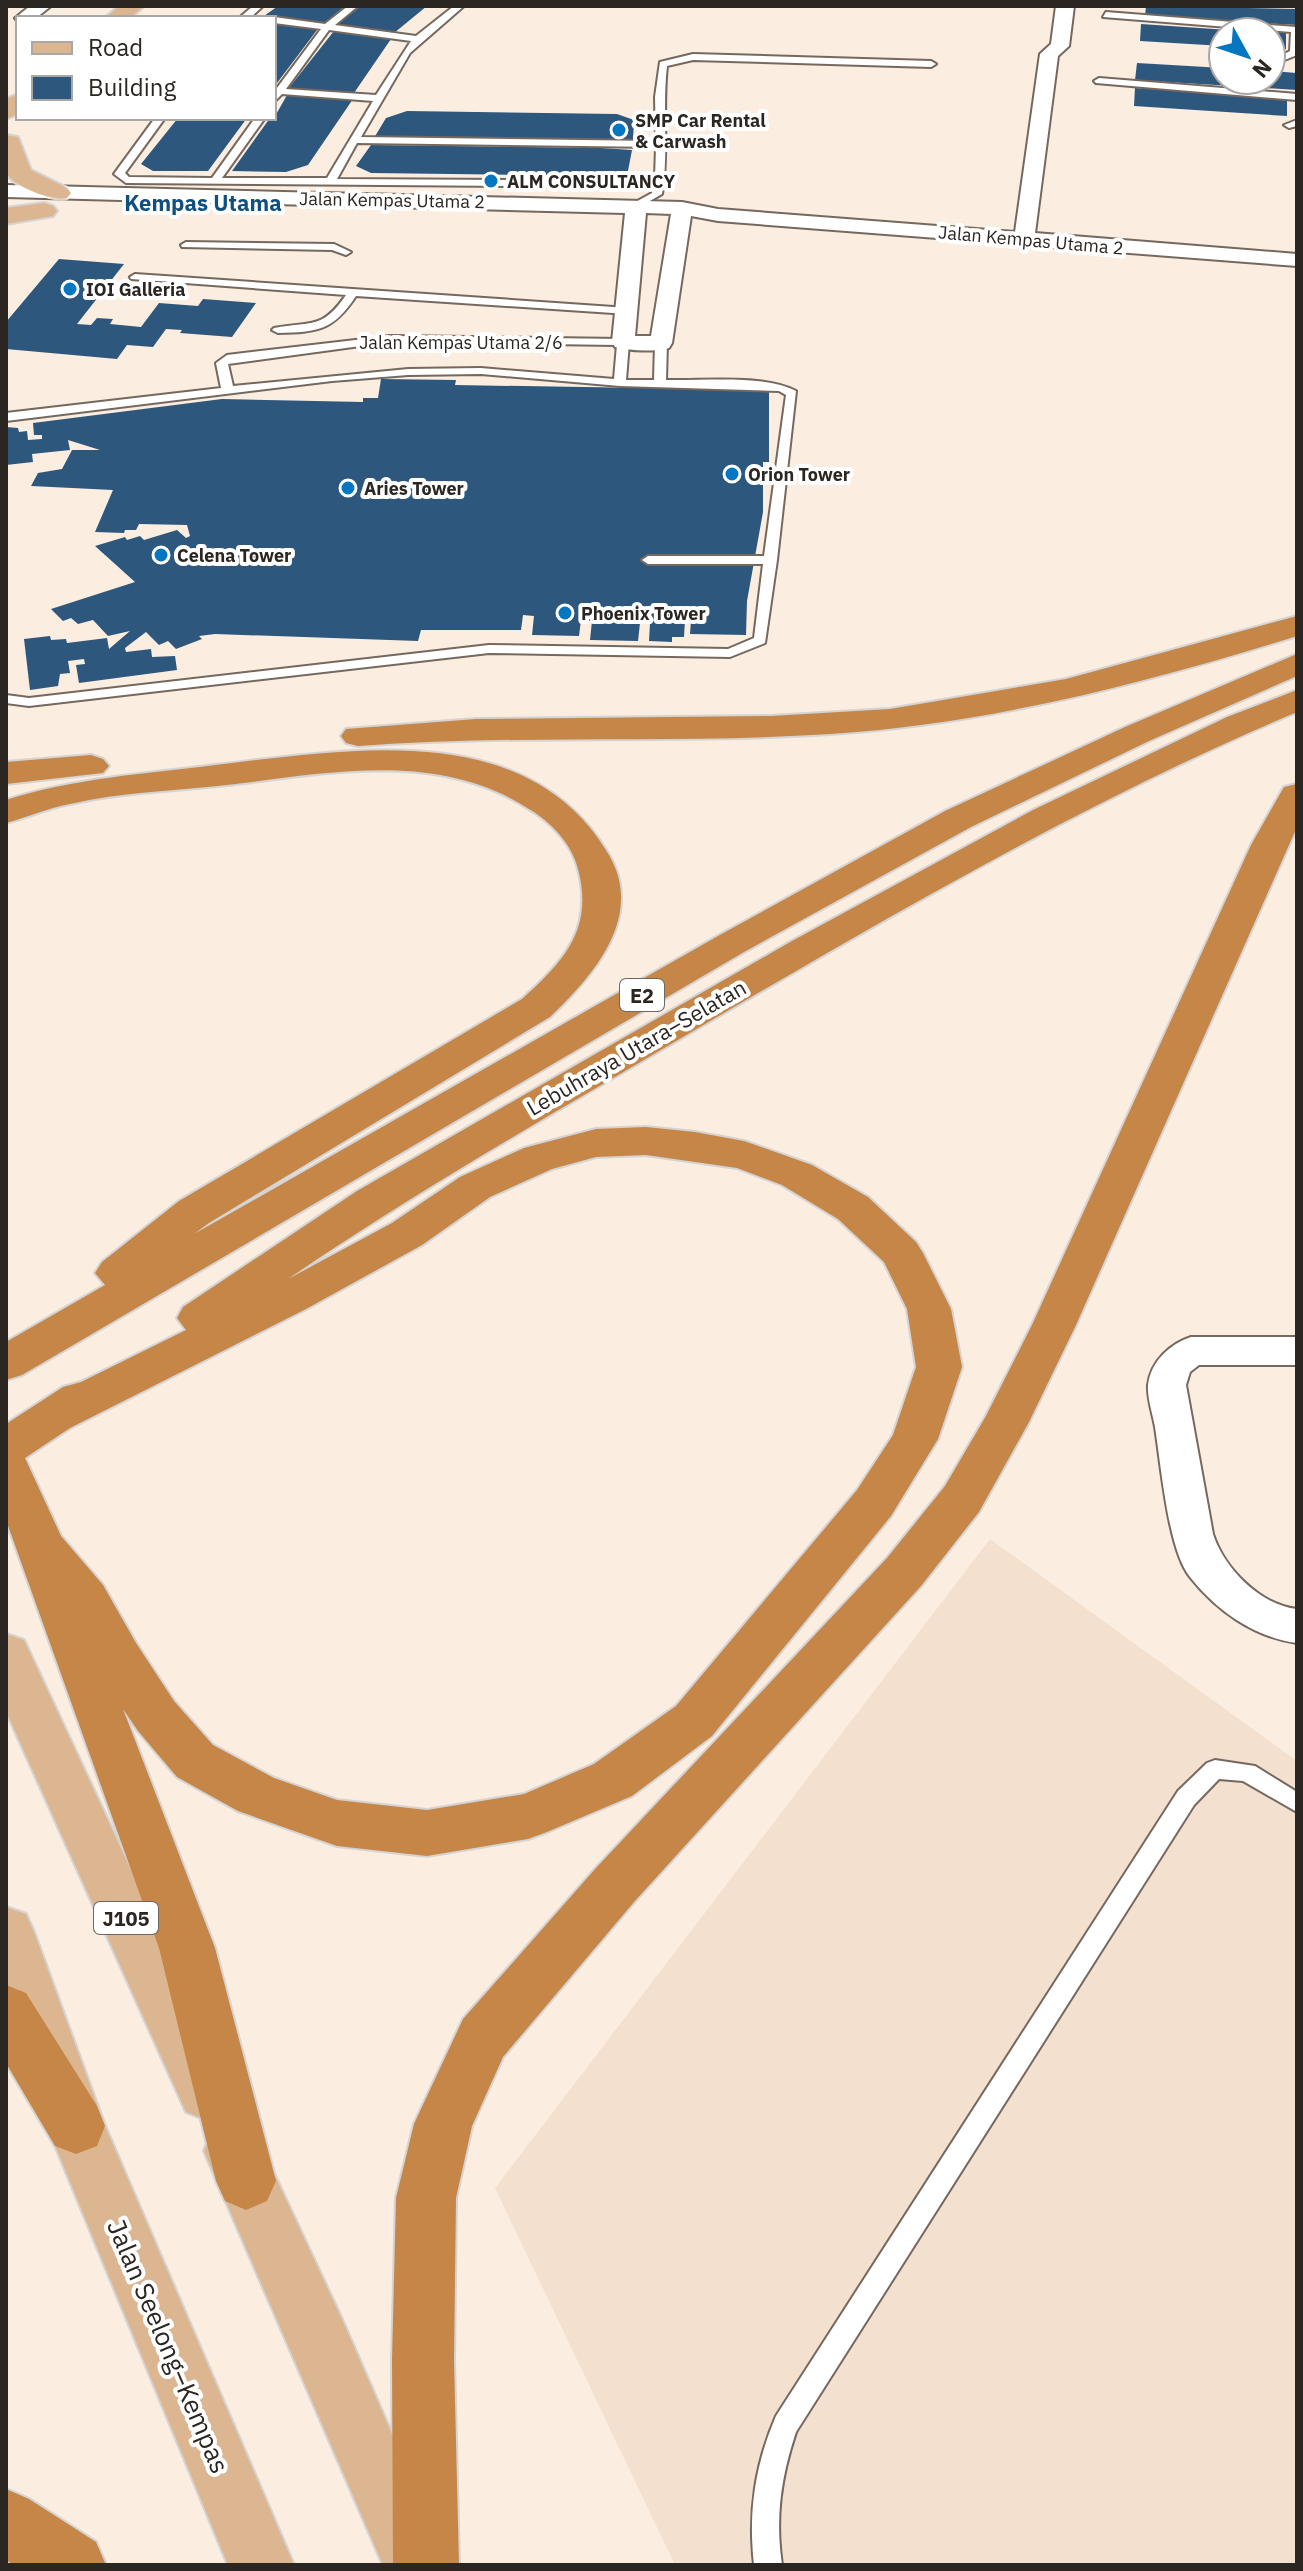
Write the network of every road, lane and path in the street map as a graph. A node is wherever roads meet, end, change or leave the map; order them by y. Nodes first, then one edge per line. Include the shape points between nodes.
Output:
1 (354, 6) edge
2 (460, 6) edge
3 (1065, 6) edge
4 (1106, 15) dead end
5 (276, 20) edge
6 (1207, 23) edge
7 (327, 27) junction
8 (1287, 29) edge
9 (418, 39) junction
10 (1287, 56) edge
11 (931, 64) dead end
12 (1099, 81) dead end
13 (276, 93) edge
14 (1297, 97) edge
15 (377, 98) junction
16 (32, 120) edge
17 (159, 120) edge
18 (259, 120) edge
19 (352, 140) junction
20 (8, 144) edge
21 (662, 144) junction
22 (214, 182) junction
23 (329, 183) junction
24 (658, 189) junction
25 (6, 191) edge
26 (51, 202) junction
27 (6, 206) edge
28 (636, 215) junction
29 (6, 216) edge
30 (680, 216) junction
31 (1024, 240) junction
32 (186, 245) dead end
33 (346, 252) dead end
34 (1297, 260) edge
35 (135, 277) dead end
36 (352, 294) junction
37 (628, 311) junction
38 (278, 330) dead end
39 (623, 342) junction
40 (661, 343) junction
41 (660, 377) junction
42 (620, 383) junction
43 (228, 391) junction
44 (6, 417) edge
45 (648, 560) dead end
46 (771, 560) junction
47 (1297, 626) edge
48 (1297, 664) edge
49 (6, 699) edge
50 (1297, 700) edge
51 (6, 773) edge
52 (1297, 795) edge
53 (6, 812) edge
54 (1297, 1351) edge
55 (6, 1362) edge
56 (56, 1415) junction
57 (6, 1447) edge
58 (6, 1467) edge
59 (42, 1547) junction
60 (1297, 1626) edge
61 (6, 1655) edge
62 (1297, 1803) edge
63 (6, 1932) edge
64 (6, 2011) edge
65 (76, 2126) junction
66 (246, 2181) junction
67 (6, 2522) edge
68 (73, 2565) edge
69 (261, 2565) edge
70 (416, 2565) edge
71 (426, 2565) edge
72 (768, 2565) edge

1 - 7 lane
2 - 9 lane
3 - 31 street via 1060,46 1049,54
4 - 6 lane
5 - 7 lane
7 - 9 lane
7 - 13 lane
8 - 10 lane via 1296,30 1295,52
9 - 15 lane
11 - 21 lane via 675,59 663,64 657,95
12 - 14 lane
13 - 15 lane
15 - 19 lane
16 - 20 main road
17 - 22 lane via 119,174 122,178
18 - 22 lane
19 - 21 lane
19 - 23 lane
20 - 26 main road via 20,174
21 - 24 lane
22 - 23 lane
23 - 24 lane
24 - 28 lane
24 - 30 lane
25 - 26 street, Jalan Kempas Utama 2
26 - 27 street, Jalan Kempas Utama 2
26 - 28 street, Jalan Kempas Utama 2 via 160,216
26 - 29 main road
28 - 30 street, Jalan Kempas Utama 2
28 - 37 street
30 - 31 street, Jalan Kempas Utama 2
30 - 40 street
31 - 34 street, Jalan Kempas Utama 2
32 - 33 lane via 334,247
35 - 36 lane
36 - 37 lane
36 - 38 lane via 328,324
37 - 39 street
39 - 40 street, Jalan Kempas Utama 2/6
39 - 42 lane
39 - 43 lane, Jalan Kempas Utama 2/6 via 390,339 222,361
40 - 41 lane
41 - 42 lane
41 - 46 lane via 792,393
42 - 43 lane via 481,371 259,382
43 - 44 lane
45 - 46 lane
46 - 49 lane via 760,640 730,653 489,649 29,702
47 - 51 highway via 1098,683 900,718 746,726 450,729
48 - 55 highway, Lebuhraya Utara–Selatan / E2 via 958,819
50 - 56 highway, Lebuhraya Utara–Selatan / E2 via 1046,818 805,949 372,1201
52 - 71 highway via 1269,845 1054,1325 962,1499 904,1572 615,1885 483,2038 443,2124 426,2198
53 - 55 highway via 64,794 349,760 443,765 504,782 569,820 590,850 605,908 593,941 571,976 536,1008 194,1212
54 - 60 street via 1191,1351 1174,1365 1167,1385 1203,1565 1251,1611
56 - 57 highway, Lebuhraya Utara–Selatan / E2
56 - 59 highway via 303,1291 407,1234 475,1187 539,1158 596,1143 646,1141 744,1155 797,1175 853,1208 901,1253 929,1309 939,1367 915,1439 874,1503 694,1721 613,1780 528,1816 427,1833 337,1823 257,1795 195,1761 156,1716 86,1599
58 - 59 highway
59 - 66 highway via 187,1948
61 - 66 main road, J105
62 - 72 lane via 1247,1772 1215,1769 1186,1798 785,2425 768,2473 762,2525
63 - 65 main road, Jalan Seelong–Kempas
64 - 65 highway
65 - 69 main road, Jalan Seelong–Kempas
66 - 70 main road, J105
67 - 68 highway

